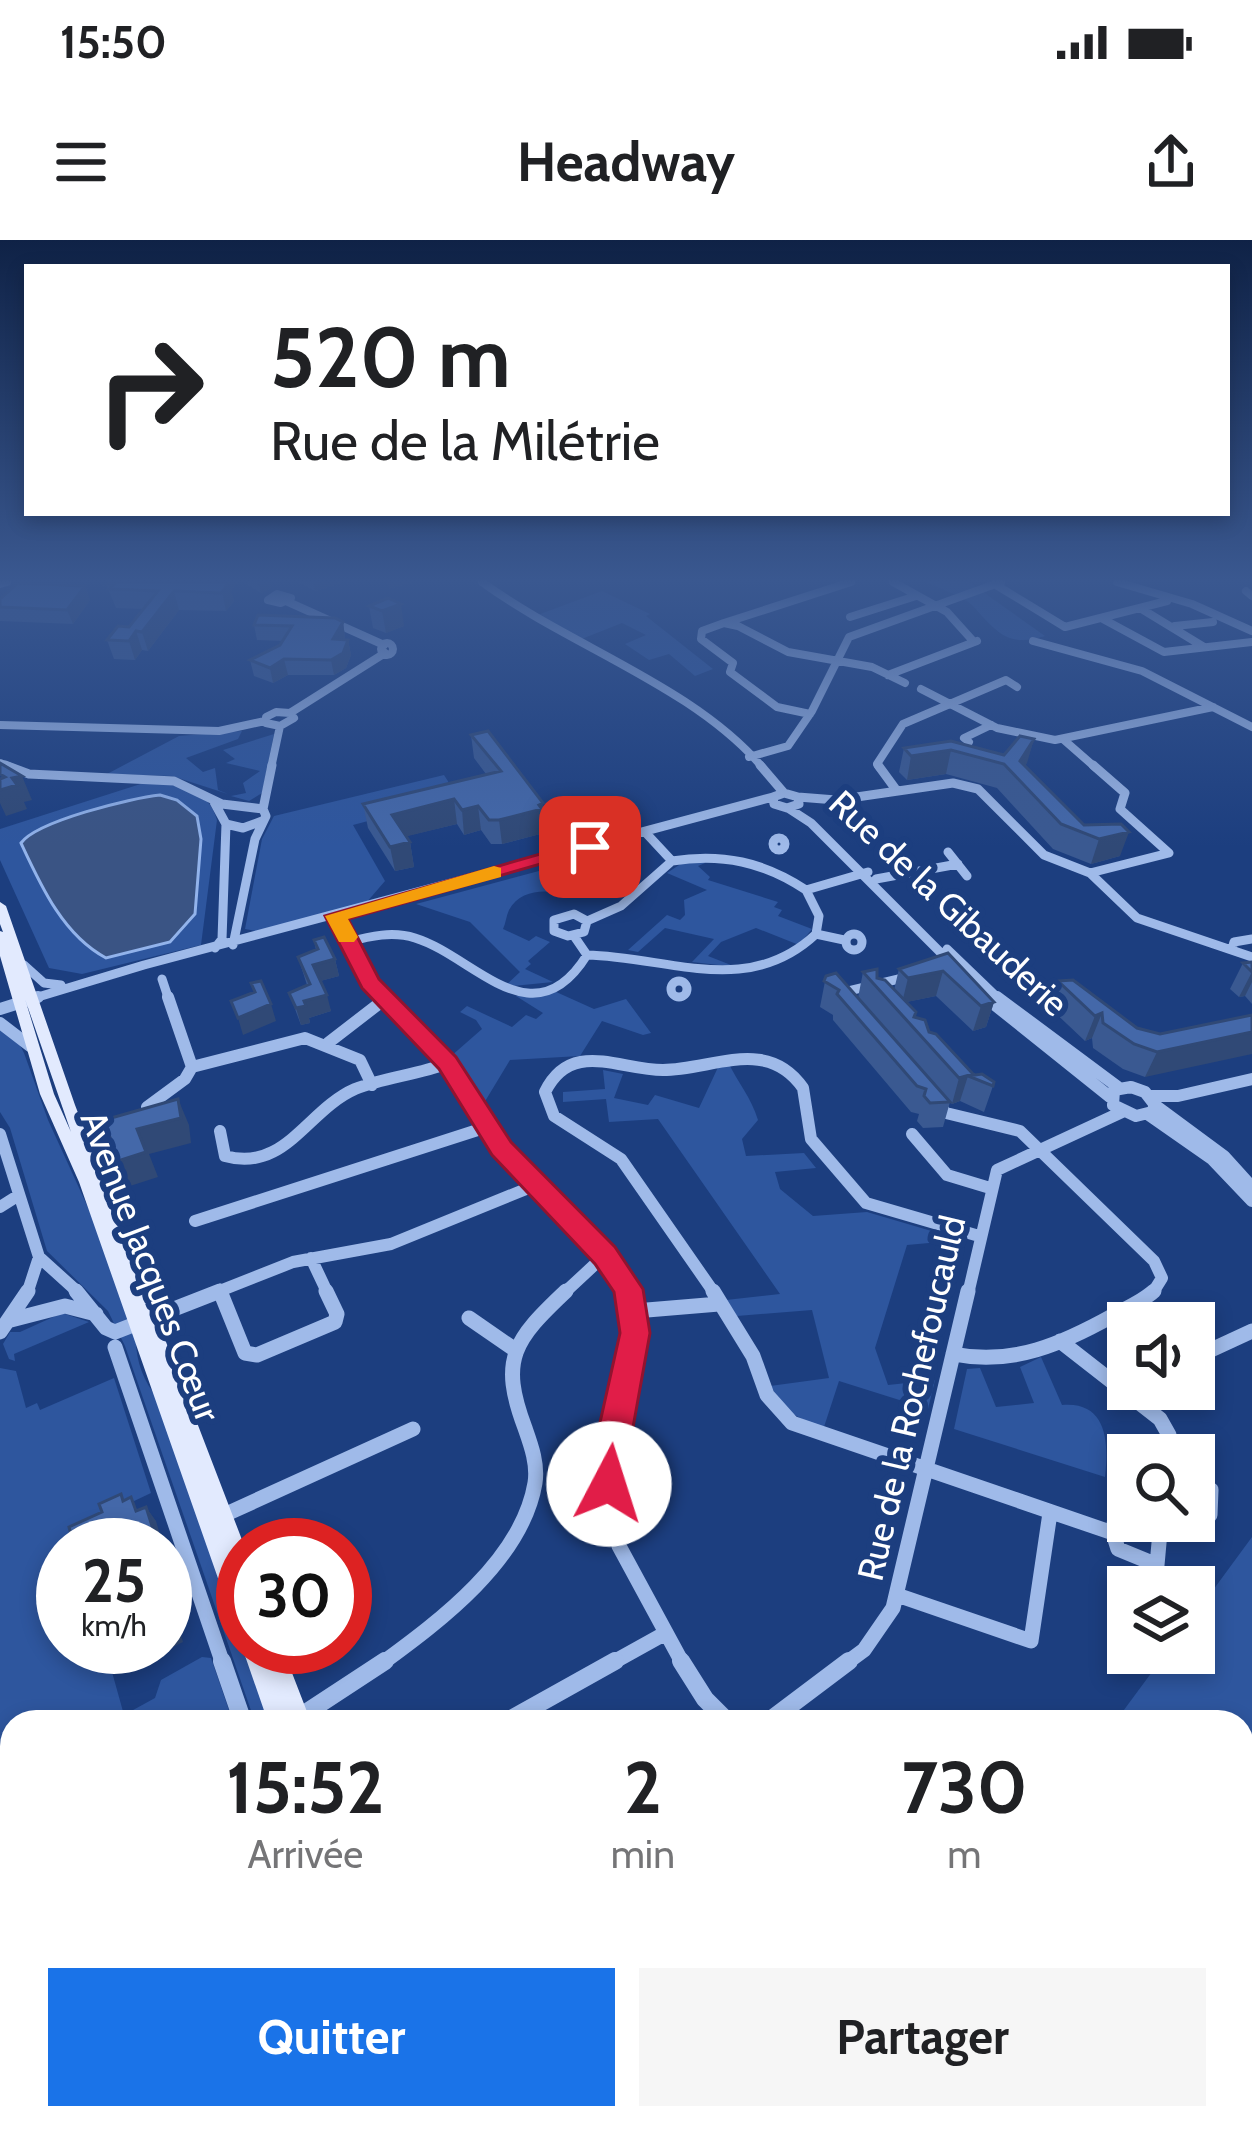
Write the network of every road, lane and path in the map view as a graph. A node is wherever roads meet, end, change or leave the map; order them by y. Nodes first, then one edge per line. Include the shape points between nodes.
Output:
1 (353, 670) edge
2 (620, 670) edge
3 (731, 670) edge
4 (831, 670) edge
5 (876, 670) edge
6 (901, 670) edge
7 (1140, 670) edge
8 (888, 675) junction
9 (905, 683) dead end
10 (1017, 687) dead end
11 (921, 688) dead end
12 (949, 703) junction
13 (1213, 706) junction
14 (290, 713) junction
15 (810, 714) junction
16 (265, 721) junction
17 (0, 725) edge
18 (992, 725) junction
19 (280, 726) junction
20 (1252, 727) edge
21 (1064, 740) junction
22 (970, 742) edge
23 (749, 757) junction
24 (0, 764) edge
25 (897, 791) junction
26 (266, 793) junction
27 (209, 796) junction
28 (786, 802) junction
29 (249, 805) junction
30 (237, 807) junction
31 (262, 815) junction
32 (225, 820) junction
33 (645, 832) junction
34 (776, 848) dead end
35 (948, 852) dead end
36 (672, 861) junction
37 (760, 864) junction
38 (958, 864) junction
39 (1090, 873) junction
40 (869, 875) junction
41 (967, 876) dead end
42 (806, 890) junction
43 (224, 902) junction
44 (0, 906) edge
45 (336, 916) junction
46 (587, 921) junction
47 (816, 934) junction
48 (0, 935) edge
49 (574, 936) junction
50 (1252, 939) edge
51 (844, 940) dead end
52 (349, 942) junction
53 (233, 945) junction
54 (214, 949) junction
55 (1232, 949) junction
56 (586, 955) junction
57 (1252, 957) edge
58 (956, 963) junction
59 (24, 965) junction
60 (690, 967) junction
61 (159, 970) junction
62 (115, 974) junction
63 (683, 983) dead end
64 (386, 999) junction
65 (27, 1004) junction
66 (854, 1009) edge
67 (0, 1016) edge
68 (328, 1043) junction
69 (30, 1046) junction
70 (448, 1063) junction
71 (192, 1067) junction
72 (1252, 1079) edge
73 (372, 1085) junction
74 (924, 1089) edge
75 (1114, 1092) junction
76 (1151, 1105) junction
77 (147, 1107) edge
78 (1122, 1112) junction
79 (487, 1127) junction
80 (220, 1131) dead end
81 (0, 1134) edge
82 (912, 1134) dead end
83 (1038, 1149) junction
84 (536, 1185) junction
85 (1252, 1187) edge
86 (990, 1188) junction
87 (19, 1195) junction
88 (1252, 1201) edge
89 (0, 1208) edge
90 (195, 1221) dead end
91 (979, 1236) junction
92 (605, 1256) junction
93 (39, 1257) junction
94 (311, 1258) junction
95 (220, 1291) junction
96 (719, 1304) junction
97 (634, 1311) junction
98 (99, 1315) junction
99 (469, 1318) dead end
100 (145, 1320) junction
101 (5, 1326) edge
102 (1252, 1331) edge
103 (1060, 1341) junction
104 (115, 1347) dead end
105 (1215, 1348) edge
106 (514, 1349) junction
107 (952, 1354) junction
108 (412, 1429) dead end
109 (1168, 1434) edge
110 (926, 1471) junction
111 (1050, 1513) junction
112 (218, 1518) edge
113 (216, 1519) edge
114 (1107, 1531) edge
115 (1114, 1542) edge
116 (1159, 1542) edge
117 (897, 1594) junction
118 (664, 1634) junction
119 (267, 1674) edge
120 (279, 1674) edge
121 (238, 1710) edge
122 (286, 1710) edge
123 (289, 1710) edge
124 (307, 1710) edge
125 (528, 1710) edge
126 (716, 1710) edge
127 (784, 1710) edge

1 - 14 street
2 - 23 street, Rue de la Gibauderie via 715,726
3 - 15 street via 777,707
4 - 15 street
5 - 8 street
6 - 8 street
7 - 13 street
8 - 9 street
10 - 12 street via 1006,680
11 - 12 street
12 - 18 street
12 - 25 street via 899,727 878,761
13 - 20 street
13 - 21 street
14 - 16 street
14 - 19 street via 293,720
15 - 23 street via 788,746
16 - 17 street via 219,731
16 - 19 street
18 - 21 street
18 - 22 street via 964,738
19 - 26 street
21 - 39 street via 1109,775 1125,793 1120,809 1168,853
23 - 28 street, Rue de la Gibauderie
24 - 27 street via 28,774 174,781
25 - 28 street
25 - 39 street via 952,783 978,789 1054,862
26 - 29 street
26 - 31 street
27 - 30 street
27 - 32 street
28 - 33 street
28 - 40 street, Rue de la Gibauderie
29 - 30 street
29 - 31 street
30 - 32 street
31 - 32 street via 243,828
31 - 53 street
32 - 43 street
33 - 36 street
33 - 45 street
34 - 37 street
35 - 38 street
36 - 37 street
36 - 46 street via 622,906
37 - 42 street
38 - 40 street
38 - 41 street
39 - 55 street via 1136,918
40 - 42 street
40 - 58 street, Rue de la Gibauderie
42 - 47 street via 819,916
43 - 53 street via 225,938
43 - 54 street
44 - 59 main road, Avenue Jacques Cœur
45 - 52 street
45 - 53 street
46 - 49 street
46 - 49 street via 574,914 554,920 554,931
47 - 51 street
47 - 60 street via 765,968
48 - 65 main road, Avenue Jacques Cœur
49 - 56 street
50 - 55 street
52 - 56 street via 417,938 488,984 515,992 562,984
52 - 64 street
53 - 54 street
54 - 61 street
55 - 57 street
56 - 60 street
58 - 66 street via 840,993
58 - 75 street, Rue de la Gibauderie
59 - 62 street via 54,985
59 - 65 main road, Avenue Jacques Cœur
60 - 63 street
61 - 62 street
61 - 65 street
61 - 71 street
62 - 65 street
64 - 68 street
64 - 70 street
65 - 67 street
65 - 69 main road, Avenue Jacques Cœur
65 - 100 main road, Avenue Jacques Cœur
67 - 69 street
68 - 71 street via 296,1039
68 - 73 street via 360,1060
69 - 100 main road, Avenue Jacques Cœur
70 - 73 street
70 - 79 street
71 - 77 street
72 - 76 street
73 - 80 street via 344,1095 256,1161 225,1156
74 - 83 street via 946,1113 1020,1131
75 - 76 street via 1138,1088
75 - 78 street
76 - 78 street
76 - 85 street via 1224,1156
76 - 88 street
78 - 83 street, Rue de la Rochefoucauld
79 - 84 street
79 - 90 street
81 - 87 street
82 - 86 street via 947,1175
83 - 86 street, Rue de la Rochefoucauld via 1004,1164
83 - 103 street via 1154,1261 1162,1278 1151,1295
84 - 92 street
84 - 94 street via 391,1244
86 - 91 street, Rue de la Rochefoucauld
87 - 89 street
87 - 93 street
91 - 96 street via 866,1203 817,1149 809,1099 777,1065 736,1056 668,1070 591,1059 564,1068 545,1091 551,1114 614,1148
91 - 107 street, Rue de la Rochefoucauld
92 - 97 street
92 - 106 street
93 - 98 street
93 - 101 street
94 - 95 street
94 - 95 street via 335,1322 257,1355 244,1353
95 - 100 street
96 - 97 street
96 - 110 street via 751,1351 773,1409 817,1436
97 - 118 street via 609,1484 627,1571
98 - 100 street via 110,1331
98 - 101 street via 64,1306
99 - 106 street
100 - 113 main road, Avenue Jacques Cœur
102 - 105 street
103 - 107 street via 1024,1358
103 - 109 street
104 - 121 street
106 - 124 street via 507,1374 536,1480 508,1548 455,1603
107 - 110 street, Rue de la Rochefoucauld
108 - 112 street
110 - 111 street
110 - 117 street, Rue de la Rochefoucauld
111 - 114 street
111 - 117 street via 1030,1642
115 - 116 street via 1157,1565
117 - 127 street, Rue de la Rochefoucauld via 864,1650
118 - 125 street
118 - 126 street
119 - 122 main road
120 - 123 main road

